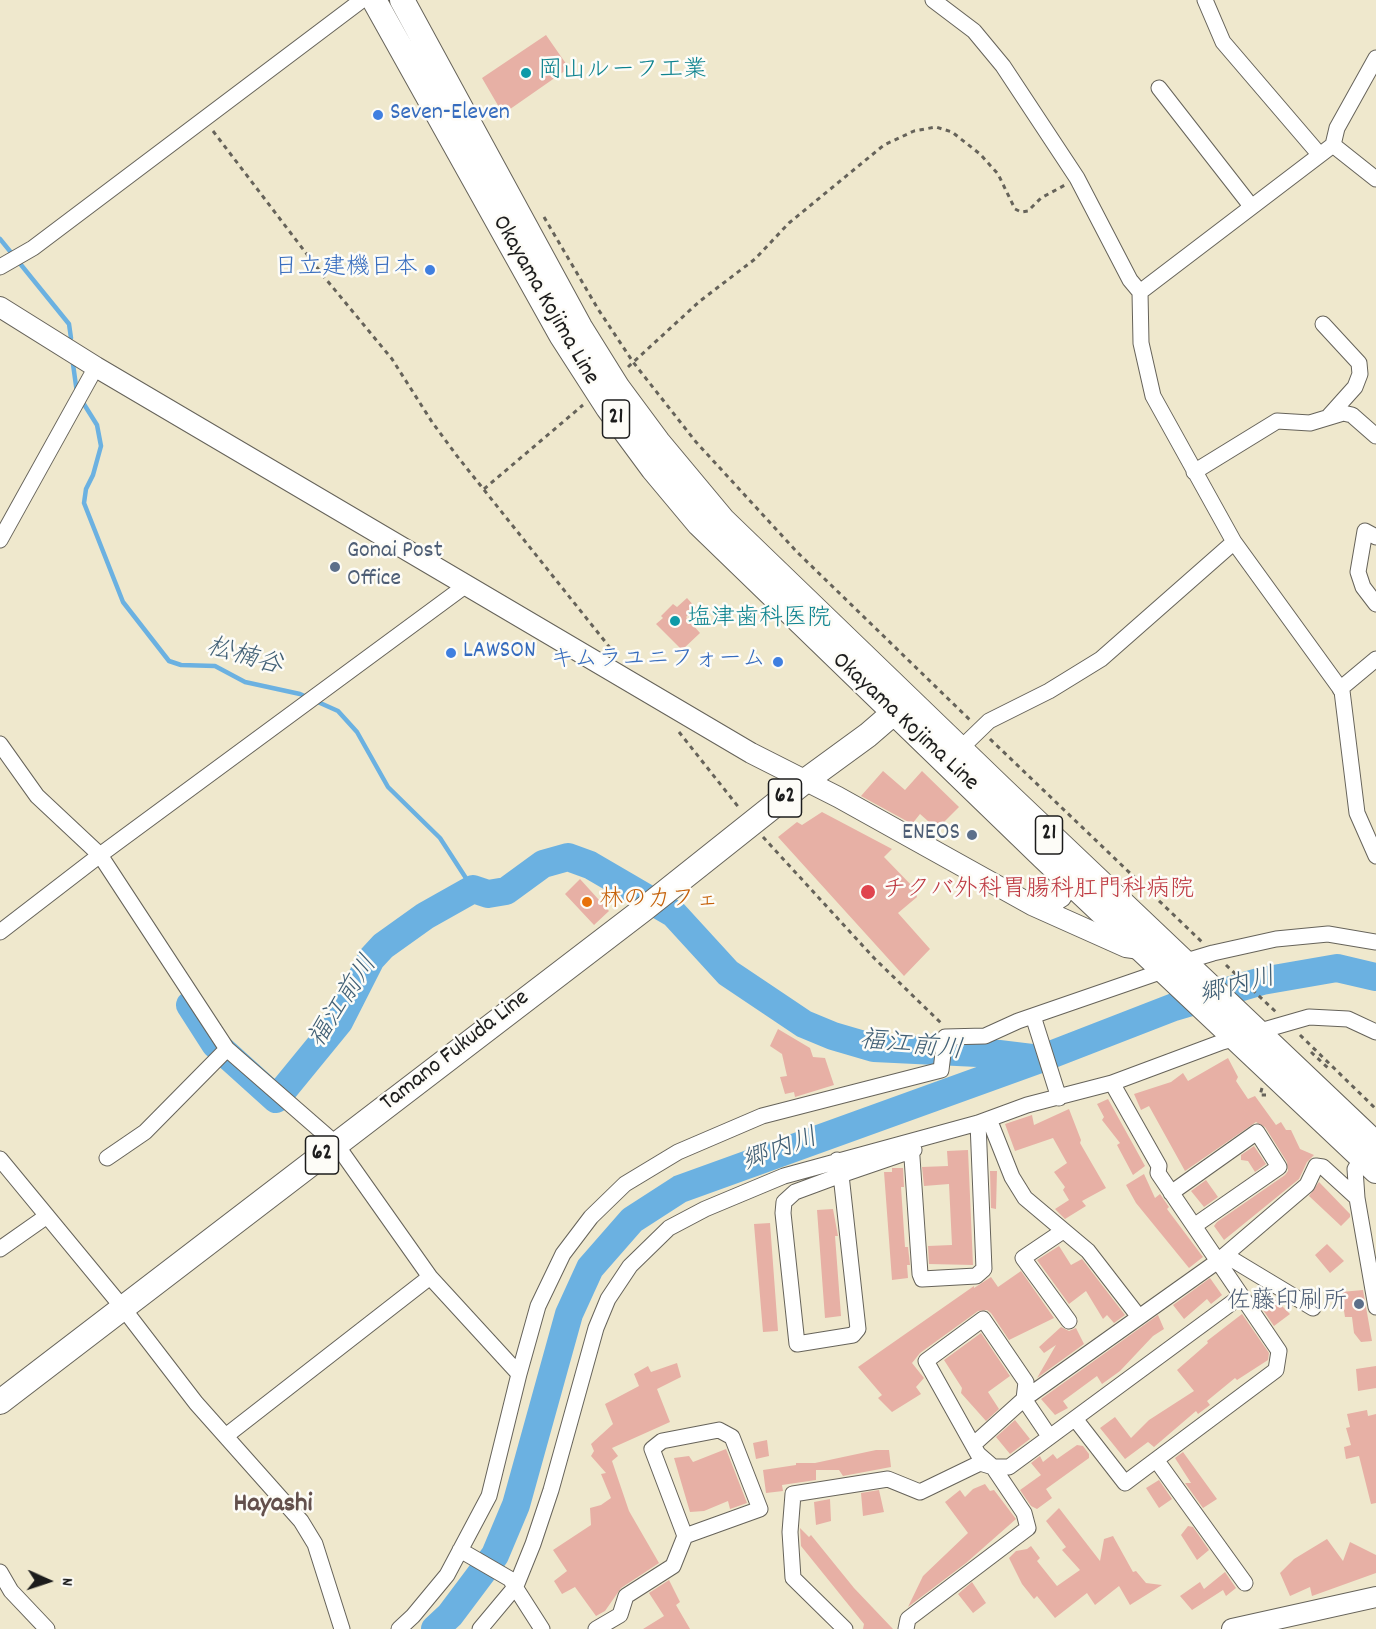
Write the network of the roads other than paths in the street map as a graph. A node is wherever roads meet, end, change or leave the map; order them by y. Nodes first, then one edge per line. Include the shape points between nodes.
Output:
1 (362, 0) edge
2 (374, 0) edge
3 (402, 0) edge
4 (933, 0) edge
5 (1205, 0) edge
6 (1376, 58) edge
7 (1160, 88) dead end
8 (1333, 145) junction
9 (1319, 154) junction
10 (1376, 179) edge
11 (1251, 206) junction
12 (11, 261) edge
13 (1140, 292) junction
14 (0, 308) edge
15 (1323, 324) dead end
16 (96, 368) junction
17 (605, 386) junction
18 (1329, 416) junction
19 (1376, 436) edge
20 (1194, 472) junction
21 (1376, 537) edge
22 (0, 540) edge
23 (1234, 542) junction
24 (465, 586) junction
25 (1376, 604) edge
26 (1376, 659) edge
27 (1340, 689) junction
28 (901, 707) junction
29 (0, 744) edge
30 (960, 749) junction
31 (805, 781) junction
32 (995, 796) junction
33 (100, 855) junction
34 (1376, 855) edge
35 (1069, 882) junction
36 (1032, 905) junction
37 (0, 932) edge
38 (1376, 942) edge
39 (1140, 949) junction
40 (1176, 970) junction
41 (1034, 1018) junction
42 (1374, 1027) edge
43 (1243, 1030) junction
44 (227, 1049) junction
45 (1112, 1083) junction
46 (1058, 1094) junction
47 (982, 1125) junction
48 (336, 1144) junction
49 (911, 1146) junction
50 (107, 1158) dead end
51 (1371, 1158) edge
52 (0, 1159) edge
53 (839, 1167) junction
54 (1171, 1193) junction
55 (1357, 1198) junction
56 (47, 1216) junction
57 (1194, 1226) junction
58 (1063, 1231) junction
59 (0, 1249) edge
60 (1222, 1258) junction
61 (430, 1277) junction
62 (1241, 1296) junction
63 (1376, 1307) edge
64 (123, 1308) junction
65 (1313, 1308) dead end
66 (1139, 1317) junction
67 (1069, 1321) dead end
68 (519, 1374) junction
69 (1024, 1399) junction
70 (0, 1402) edge
71 (1076, 1420) junction
72 (227, 1435) junction
73 (1049, 1436) junction
74 (973, 1445) junction
75 (1157, 1461) junction
76 (993, 1467) junction
77 (685, 1536) junction
78 (463, 1552) junction
79 (0, 1572) edge
80 (513, 1583) junction
81 (1245, 1583) dead end
82 (1376, 1597) edge
83 (47, 1629) edge
84 (342, 1629) edge
85 (399, 1629) edge
86 (480, 1629) edge
87 (542, 1629) edge
88 (596, 1629) edge
89 (845, 1629) edge
90 (906, 1629) edge
91 (1232, 1629) edge

1 - 12 street
2 - 17 main road, Okayama Kojima Line / 21 via 555,325
3 - 17 main road, Okayama Kojima Line / 21 via 574,317
4 - 13 street via 974,31 1003,66 1077,178
5 - 9 street via 1223,42
6 - 8 street via 1336,128
7 - 11 street
8 - 9 street
8 - 10 street
9 - 11 street
11 - 13 street
13 - 20 street via 1141,343 1153,396
14 - 16 street
15 - 18 street via 1359,363 1360,374 1355,387
16 - 22 street
16 - 24 street
17 - 28 main road, Okayama Kojima Line / 21 via 723,520
18 - 19 street via 1352,415
18 - 20 street via 1310,423 1277,421
20 - 23 street
21 - 25 street via 1365,531 1358,572
23 - 27 street
23 - 30 street via 1101,659 989,721
24 - 31 street
24 - 33 street
26 - 27 street
27 - 34 street via 1357,813
28 - 30 main road, Okayama Kojima Line / 21
28 - 31 main road, Tamano Fukuda Line / 62
28 - 32 main road, Okayama Kojima Line / 21
29 - 33 street via 37,796
30 - 32 main road, Okayama Kojima Line / 21
31 - 36 street
31 - 48 main road, Tamano Fukuda Line / 62 via 749,820 652,902
32 - 35 main road, Okayama Kojima Line / 21
32 - 40 main road, Okayama Kojima Line / 21
33 - 37 street
33 - 44 street
35 - 36 street via 1061,897 1053,902
35 - 39 main road, Okayama Kojima Line / 21
36 - 39 street via 1126,947
38 - 40 street via 1328,934 1276,939
39 - 40 main road, Okayama Kojima Line / 21
40 - 41 street
40 - 43 main road, Okayama Kojima Line / 21
41 - 46 street
41 - 68 street via 985,1036 950,1040 941,1070 762,1116 678,1152 625,1184 591,1217 563,1254 538,1306
42 - 43 street via 1325,1016
43 - 45 street
43 - 51 main road, Okayama Kojima Line / 21
44 - 48 street
44 - 50 street via 145,1132
45 - 46 street
45 - 54 street
46 - 47 street
47 - 49 street
47 - 49 street via 984,1269 976,1276 922,1279
47 - 58 street via 1025,1198
48 - 61 street
48 - 64 main road, Tamano Fukuda Line / 62
49 - 53 street
51 - 55 street via 1355,1169
52 - 56 street
53 - 53 street via 858,1329 853,1335 797,1344 784,1202
53 - 80 street via 784,1176 705,1209 669,1228 630,1266 608,1299 596,1328 551,1490
54 - 57 street
54 - 57 street via 1257,1132 1279,1167
55 - 60 street via 1323,1167 1316,1166 1307,1185
55 - 63 street
56 - 59 street
56 - 64 street
57 - 60 street
58 - 66 street via 1088,1251
58 - 67 street via 1023,1258
60 - 62 street
60 - 65 street
60 - 66 street
61 - 68 street
61 - 72 street
62 - 71 street
62 - 75 street via 1279,1351 1276,1370
64 - 70 main road, Tamano Fukuda Line / 62
64 - 72 street via 196,1403
66 - 69 street
68 - 78 street via 489,1496
69 - 73 street
69 - 74 street
69 - 74 street via 1026,1382 983,1319 926,1361
71 - 73 street
71 - 75 street via 1125,1484
72 - 84 street via 301,1521 315,1544
73 - 76 street via 1010,1467
74 - 76 street
75 - 81 street
76 - 89 street via 980,1463 920,1492 888,1479 793,1494 793,1578
76 - 90 street via 1024,1513 1028,1528 908,1619
77 - 77 street via 652,1449 662,1441 719,1430 732,1437 760,1509
77 - 88 street via 673,1566 626,1596 620,1615
78 - 80 street
78 - 85 street
79 - 83 street via 11,1591
80 - 86 street
80 - 87 street
82 - 91 street

